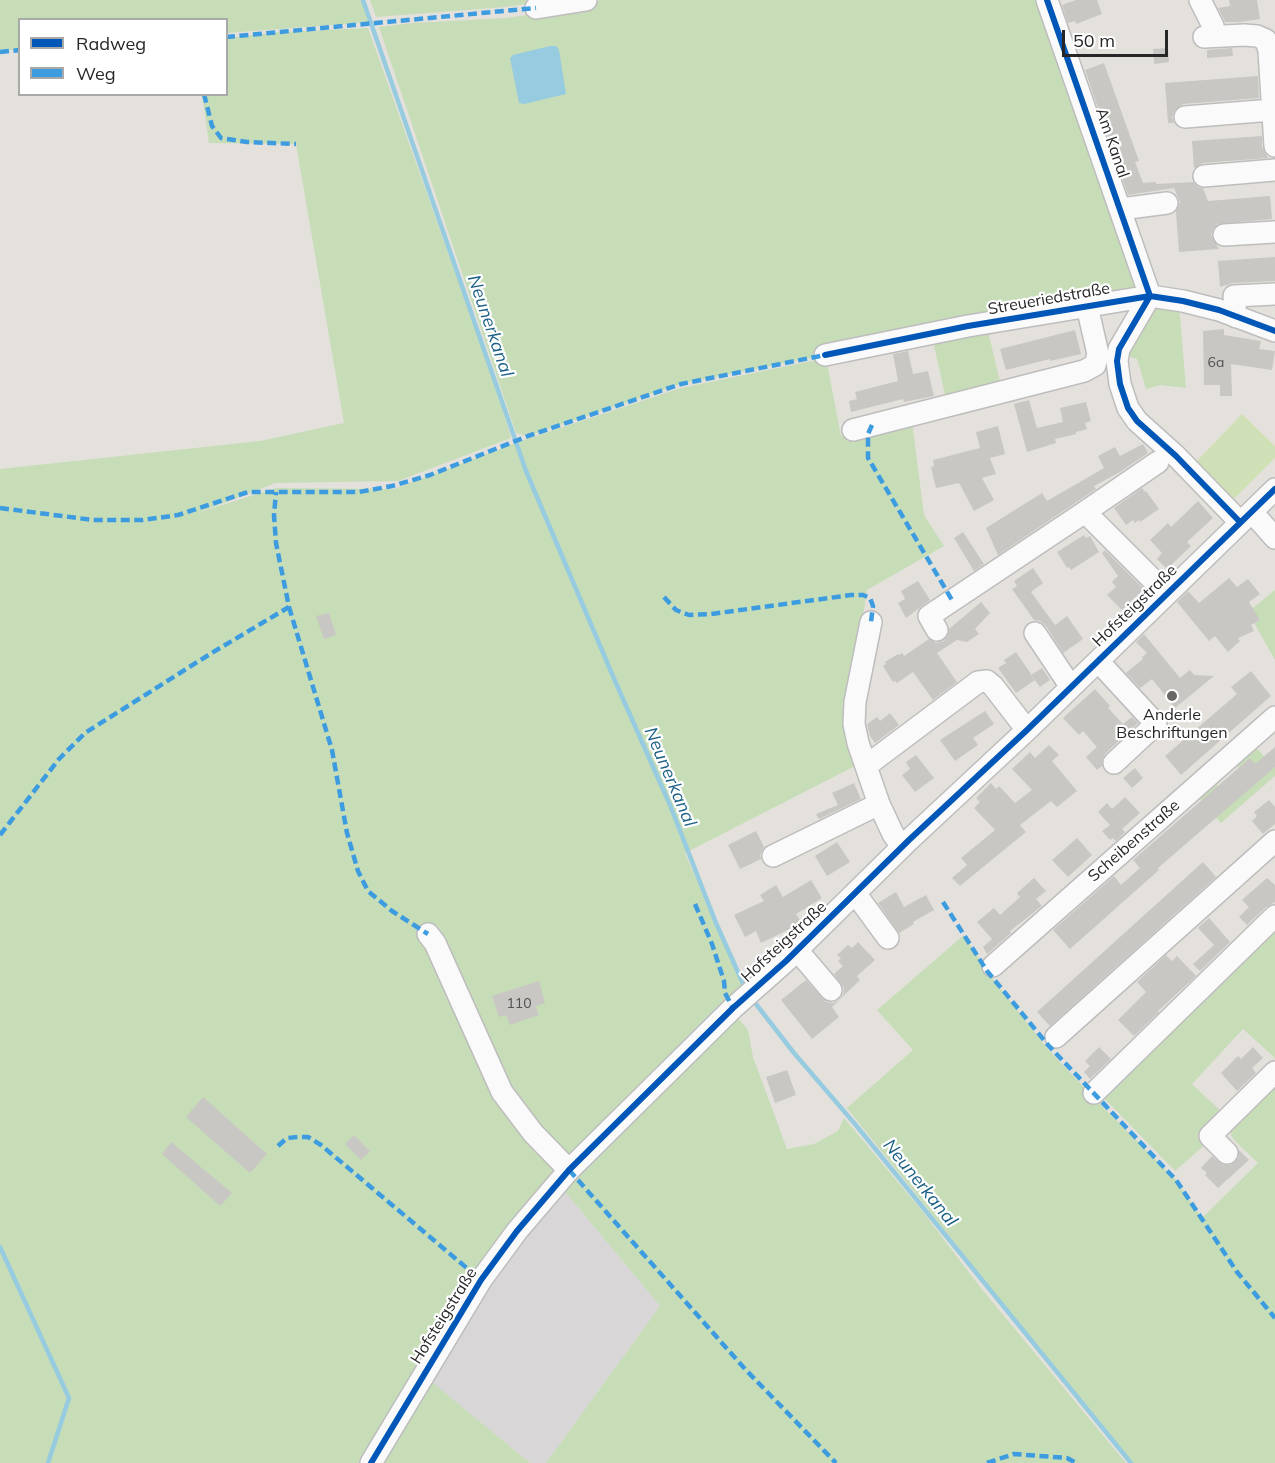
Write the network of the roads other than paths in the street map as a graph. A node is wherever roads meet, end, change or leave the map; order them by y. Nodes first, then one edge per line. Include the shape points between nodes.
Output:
1 (586, 0) edge
2 (1047, 0) edge
3 (1200, 0) edge
4 (536, 8) dead end
5 (1272, 110) junction
6 (1185, 117) dead end
7 (1275, 146) edge
8 (1275, 170) edge
9 (1204, 176) dead end
10 (1167, 202) dead end
11 (1121, 209) junction
12 (1275, 232) edge
13 (1224, 235) dead end
14 (1275, 294) edge
15 (1150, 296) junction
16 (1087, 306) junction
17 (1236, 316) junction
18 (1275, 331) edge
19 (825, 355) dead end
20 (853, 430) dead end
21 (1158, 462) dead end
22 (1275, 489) edge
23 (1085, 512) junction
24 (1246, 517) junction
25 (1275, 538) edge
26 (1167, 594) junction
27 (871, 622) dead end
28 (936, 630) dead end
29 (1035, 633) dead end
30 (1098, 661) junction
31 (1071, 687) junction
32 (1275, 717) edge
33 (1027, 730) junction
34 (1114, 763) dead end
35 (866, 766) junction
36 (879, 804) junction
37 (1275, 841) edge
38 (902, 847) junction
39 (773, 856) dead end
40 (855, 893) junction
41 (1275, 916) edge
42 (428, 934) dead end
43 (888, 938) dead end
44 (798, 950) junction
45 (993, 966) dead end
46 (831, 990) dead end
47 (1056, 1037) dead end
48 (1275, 1072) edge
49 (1094, 1093) dead end
50 (1227, 1153) dead end
51 (569, 1170) junction
52 (371, 1463) edge

1 - 4 street
2 - 11 street, Am Kanal
3 - 5 street via 1209,32 1266,40
5 - 6 street
5 - 7 street
8 - 9 street
10 - 11 street
11 - 15 street, Am Kanal
12 - 13 street
14 - 17 street via 1234,296
15 - 16 street, Streueriedstraße
15 - 17 street, Streueriedstraße
15 - 24 street via 1119,350 1120,384 1128,408 1137,422
16 - 19 street, Streueriedstraße
16 - 20 street, Streueriedstraße via 1098,354 1095,365 1084,371
17 - 18 street, Streueriedstraße
21 - 23 street
22 - 24 street, Hofsteigstraße
23 - 26 street, Hofsteigstraße
23 - 28 street via 929,616
24 - 25 street
24 - 26 street, Hofsteigstraße
26 - 30 street, Hofsteigstraße
27 - 35 street via 854,724
29 - 31 street
30 - 31 street, Hofsteigstraße
30 - 34 street via 1156,724
31 - 33 street, Hofsteigstraße
32 - 45 street, Scheibenstraße
33 - 35 street via 993,686 987,681 978,682
33 - 38 street, Hofsteigstraße
35 - 36 street
36 - 38 street
36 - 39 street
37 - 47 street
38 - 40 street, Hofsteigstraße
40 - 43 street
40 - 44 street, Hofsteigstraße
41 - 49 street
42 - 51 street via 502,1092 533,1133
44 - 46 street
44 - 51 street, Hofsteigstraße via 737,1004
48 - 50 street via 1210,1136
51 - 52 street, Hofsteigstraße via 481,1280

